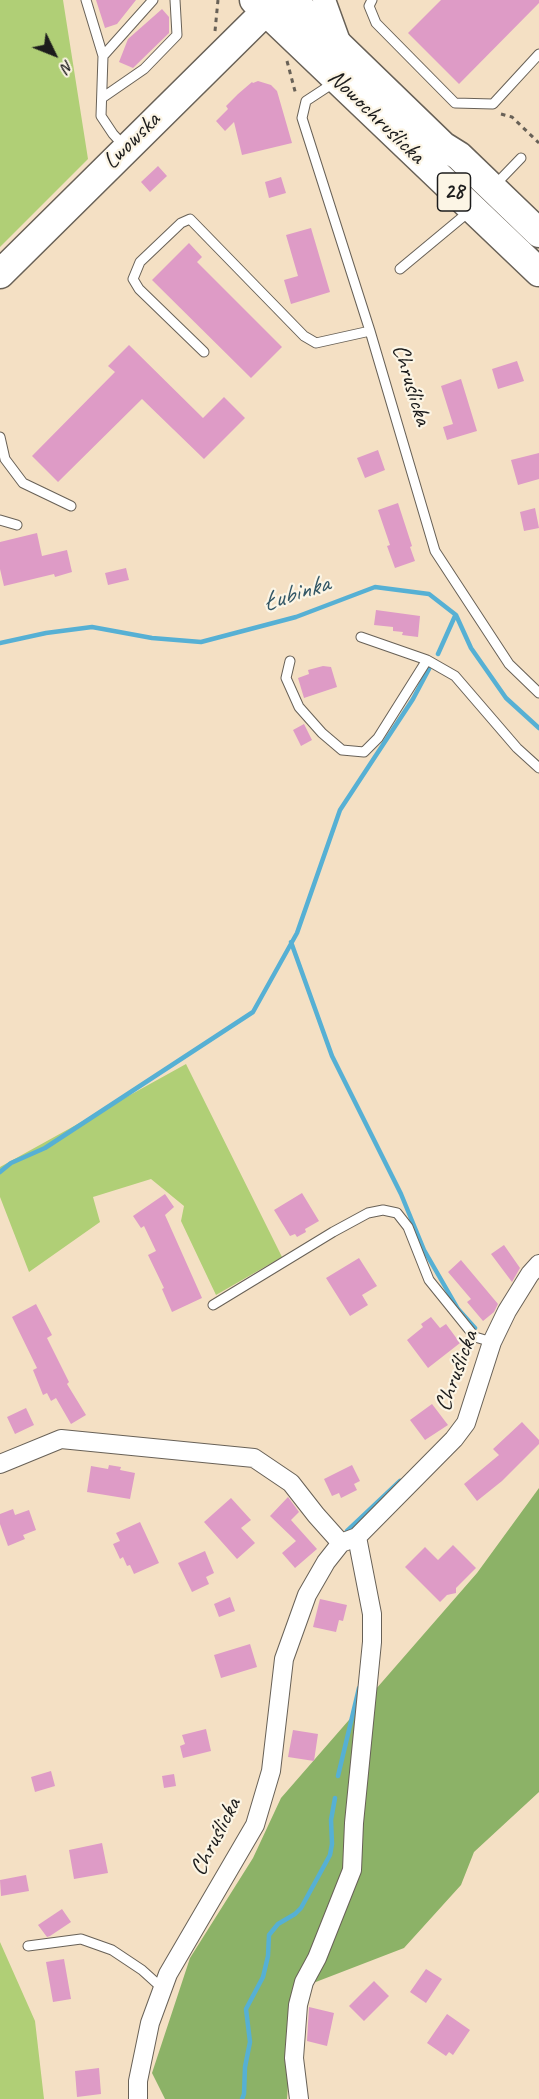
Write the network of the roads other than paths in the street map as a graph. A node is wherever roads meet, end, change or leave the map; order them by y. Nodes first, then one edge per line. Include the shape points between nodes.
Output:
1 (86, 0) edge
2 (153, 0) edge
3 (175, 0) edge
4 (292, 0) edge
5 (324, 0) edge
6 (372, 0) edge
7 (266, 4) edge
8 (342, 48) junction
9 (539, 54) edge
10 (103, 56) junction
11 (337, 80) junction
12 (102, 98) junction
13 (126, 148) junction
14 (520, 159) dead end
15 (482, 198) junction
16 (539, 233) edge
17 (400, 269) dead end
18 (539, 272) edge
19 (0, 274) edge
20 (370, 331) junction
21 (204, 352) dead end
22 (0, 437) edge
23 (71, 506) dead end
24 (0, 520) edge
25 (17, 525) dead end
26 (361, 637) dead end
27 (428, 660) junction
28 (291, 661) dead end
29 (539, 693) edge
30 (539, 768) edge
31 (539, 1264) edge
32 (213, 1305) dead end
33 (492, 1342) junction
34 (0, 1464) edge
35 (349, 1540) junction
36 (28, 1946) dead end
37 (163, 1989) junction
38 (138, 2099) edge
39 (299, 2099) edge

1 - 10 lane
2 - 10 lane
3 - 12 lane via 177,35 144,69
4 - 8 main road, Nowochruślicka / 28
5 - 8 street
6 - 9 lane via 369,6 376,23 455,103 493,104
7 - 11 main road, Nowochruślicka / 28
7 - 13 main road, Lwowska / 28
8 - 15 main road, Nowochruślicka / 28 via 443,146 459,156
10 - 12 lane
11 - 15 main road, Nowochruślicka / 28
11 - 20 lane, Chruślicka via 306,101 302,118
12 - 13 lane via 101,116
13 - 19 main road, Lwowska / 28
14 - 15 lane
15 - 16 main road, Nowochruślicka / 28
15 - 17 lane
15 - 18 main road, Nowochruślicka / 28
20 - 21 lane via 316,343 304,336 190,219 140,262 133,279
20 - 29 lane, Chruślicka via 435,551 509,664
22 - 23 lane via 5,459 23,483
24 - 25 lane
26 - 27 lane
27 - 28 lane via 378,738 364,752 342,750 299,707 286,678
27 - 30 lane via 455,676
31 - 33 street, Chruślicka via 507,1311
32 - 33 lane via 333,1232 383,1210 397,1213 408,1227 429,1280 475,1337
33 - 35 street, Chruślicka via 466,1423
34 - 35 street via 61,1439 254,1458 291,1483 316,1515
35 - 37 street, Chruślicka via 326,1562 307,1595 284,1659 271,1771 255,1826
35 - 39 street via 372,1614 352,1870 300,1998 294,2058
36 - 37 lane via 81,1939 112,1950
37 - 38 street, Chruślicka via 150,2023

